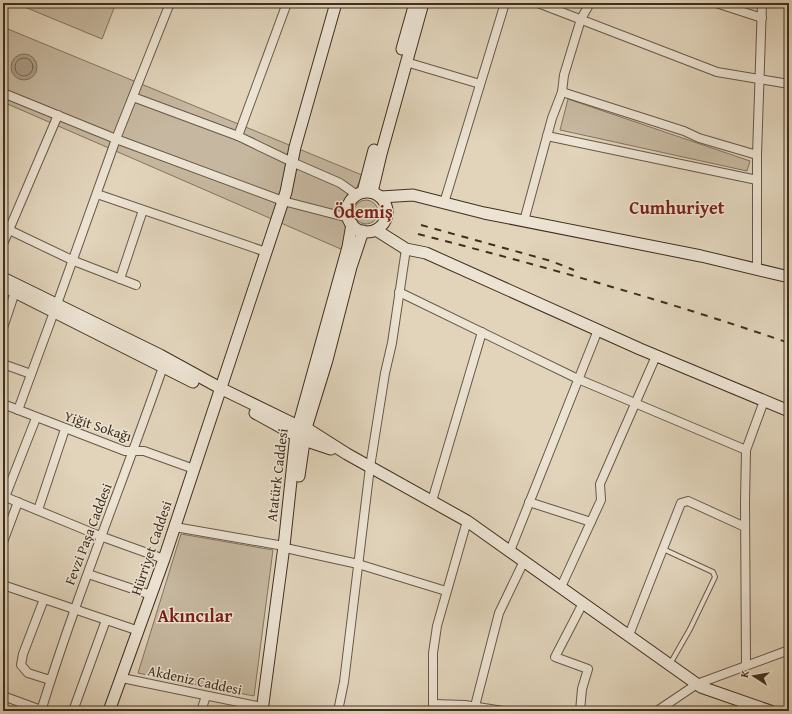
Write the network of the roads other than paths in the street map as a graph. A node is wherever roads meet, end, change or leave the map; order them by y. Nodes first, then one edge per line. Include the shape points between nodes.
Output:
1 (170, 3) edge
2 (287, 3) edge
3 (336, 3) edge
4 (415, 3) edge
5 (423, 3) edge
6 (505, 3) edge
7 (538, 3) edge
8 (590, 3) edge
9 (716, 3) edge
10 (762, 3) edge
11 (727, 5) edge
12 (762, 18) junction
13 (581, 19) junction
14 (406, 62) junction
15 (760, 80) junction
16 (480, 84) junction
17 (789, 84) edge
18 (562, 92) junction
19 (3, 94) edge
20 (133, 97) junction
21 (58, 115) junction
22 (238, 136) junction
23 (547, 136) junction
24 (116, 139) junction
25 (757, 155) junction
26 (292, 162) junction
27 (757, 180) junction
28 (98, 194) junction
29 (368, 194) junction
30 (283, 201) junction
31 (444, 203) junction
32 (143, 210) junction
33 (387, 214) junction
34 (350, 221) junction
35 (524, 222) junction
36 (6, 229) edge
37 (376, 230) junction
38 (362, 231) junction
39 (3, 244) edge
40 (406, 249) junction
41 (266, 252) junction
42 (74, 262) junction
43 (757, 270) junction
44 (789, 277) edge
45 (3, 278) edge
46 (120, 279) junction
47 (136, 285) dead end
48 (3, 286) edge
49 (15, 292) junction
50 (399, 292) junction
51 (56, 308) junction
52 (3, 328) edge
53 (598, 330) junction
54 (482, 332) junction
55 (656, 356) junction
56 (3, 364) edge
57 (163, 367) junction
58 (31, 374) junction
59 (578, 379) junction
60 (221, 392) junction
61 (764, 400) junction
62 (636, 403) junction
63 (3, 404) edge
64 (18, 410) junction
65 (789, 411) edge
66 (36, 418) junction
67 (65, 429) junction
68 (301, 432) junction
69 (746, 450) junction
70 (134, 451) junction
71 (370, 467) junction
72 (194, 468) junction
73 (4, 497) edge
74 (432, 501) junction
75 (18, 502) junction
76 (529, 502) junction
77 (38, 510) junction
78 (468, 521) junction
79 (590, 522) junction
80 (745, 526) junction
81 (175, 527) junction
82 (100, 536) junction
83 (3, 542) edge
84 (287, 547) junction
85 (663, 549) junction
86 (510, 551) junction
87 (164, 560) junction
88 (524, 560) junction
89 (358, 564) junction
90 (88, 574) junction
91 (3, 585) edge
92 (561, 587) junction
93 (446, 591) junction
94 (151, 595) junction
95 (44, 600) junction
96 (583, 603) junction
97 (74, 610) junction
98 (106, 620) junction
99 (138, 631) junction
100 (629, 635) junction
101 (789, 650) edge
102 (670, 664) junction
103 (746, 665) junction
104 (122, 678) junction
105 (50, 680) junction
106 (697, 684) junction
107 (3, 696) edge
108 (206, 696) junction
109 (475, 706) junction
110 (433, 708) edge
111 (41, 710) edge
112 (264, 710) edge
113 (73, 711) edge
114 (109, 711) edge
115 (201, 711) edge
116 (338, 711) edge
117 (503, 711) edge
118 (580, 711) edge
119 (657, 711) edge
120 (770, 711) edge

1 - 20 street
2 - 22 street
3 - 26 street, Hürriyet Caddesi
4 - 29 street
5 - 14 street
6 - 16 street
7 - 13 street
8 - 13 street
9 - 11 street
10 - 12 street
11 - 12 street
12 - 15 street
13 - 15 street via 717,72
13 - 18 street via 564,75
14 - 16 street
14 - 29 street
15 - 17 street
15 - 25 street
16 - 31 street
18 - 23 street
18 - 25 street
19 - 21 street
20 - 22 street
20 - 24 street
21 - 24 street
21 - 36 street
22 - 26 street
23 - 27 street
23 - 35 street
24 - 28 street
24 - 30 street
25 - 27 street
26 - 29 street
26 - 30 street, Hürriyet Caddesi
27 - 43 street
28 - 32 street
28 - 42 street
29 - 31 street via 413,195
29 - 33 street via 385,202
29 - 34 street via 349,205
30 - 34 street
30 - 41 street, Hürriyet Caddesi
31 - 35 street
32 - 41 street
32 - 46 street
33 - 37 street via 385,221
33 - 40 street via 392,232
34 - 38 street
34 - 68 street, Atatürk Caddesi via 348,247
35 - 43 street via 701,256
36 - 39 street
36 - 42 street
37 - 38 street
37 - 40 street
38 - 68 street, Atatürk Caddesi via 327,360
40 - 50 street
40 - 53 street via 426,253
41 - 60 street, Hürriyet Caddesi
42 - 46 street
42 - 51 street
43 - 44 street
45 - 51 street
46 - 47 street
48 - 49 street
49 - 51 street
49 - 52 street
50 - 54 street
50 - 71 street
51 - 57 street
51 - 58 street
51 - 60 street via 160,355
53 - 55 street
53 - 59 street
54 - 59 street
54 - 74 street
55 - 61 street
55 - 62 street
56 - 58 street
57 - 60 street
57 - 70 street, Fevzi Paşa Caddesi
58 - 64 street
59 - 62 street
59 - 76 street
60 - 68 street
60 - 72 street, Hürriyet Caddesi
61 - 65 street
61 - 69 street
62 - 69 street
62 - 79 street via 600,484 600,500
63 - 64 street, Yiğit Sokağı
64 - 66 street, Yiğit Sokağı
66 - 67 street, Yiğit Sokağı
66 - 73 street
67 - 70 street, Yiğit Sokağı via 125,451
67 - 77 street
68 - 71 street
68 - 84 street, Atatürk Caddesi
69 - 80 street
70 - 72 street, Yiğit Sokağı via 144,450
70 - 82 street, Fevzi Paşa Caddesi
71 - 74 street
71 - 89 street
72 - 81 street, Hürriyet Caddesi
73 - 75 street
74 - 78 street
75 - 77 street
75 - 83 street
76 - 79 street
76 - 86 street
77 - 82 street
78 - 86 street
78 - 93 street
79 - 92 street
80 - 85 street via 688,501 682,503
80 - 103 street
81 - 84 street
81 - 87 street, Hürriyet Caddesi
82 - 87 street
82 - 90 street, Fevzi Paşa Caddesi
84 - 89 street
84 - 112 street, Atatürk Caddesi via 271,684
85 - 100 street
85 - 102 lane via 713,572 716,577 694,623
86 - 88 street
87 - 94 street, Hürriyet Caddesi
88 - 92 street
88 - 109 street via 499,613
89 - 93 street
89 - 116 street via 344,682
90 - 94 street
90 - 97 street, Fevzi Paşa Caddesi
91 - 95 street
92 - 96 street
93 - 110 street via 434,640
94 - 99 street, Hürriyet Caddesi
95 - 97 street
95 - 105 street via 21,665 28,673
96 - 100 street
96 - 118 street via 555,657 588,669 582,689
97 - 98 street
97 - 105 street, Fevzi Paşa Caddesi
98 - 99 street
98 - 113 street
99 - 104 street, Hürriyet Caddesi
100 - 102 street
101 - 103 street
102 - 106 street
103 - 106 street
104 - 108 street, Akdeniz Caddesi
104 - 114 street, Hürriyet Caddesi
105 - 111 street, Fevzi Paşa Caddesi
106 - 119 street
106 - 120 street
107 - 111 street
108 - 112 street, Akdeniz Caddesi
108 - 115 street
109 - 110 street via 454,704
109 - 117 street

